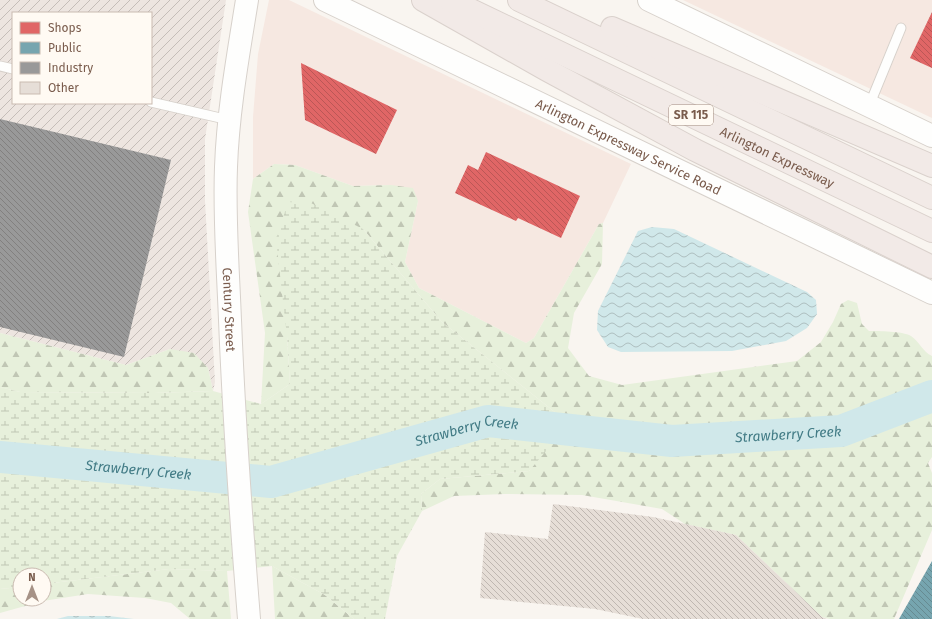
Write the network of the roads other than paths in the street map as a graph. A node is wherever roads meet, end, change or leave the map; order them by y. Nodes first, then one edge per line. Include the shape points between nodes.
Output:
1 (246, 0) edge
2 (325, 0) edge
3 (422, 0) edge
4 (450, 0) edge
5 (519, 0) edge
6 (546, 0) edge
7 (649, 0) edge
8 (901, 28) dead end
9 (0, 66) edge
10 (12, 69) edge
11 (152, 102) edge
12 (870, 106) junction
13 (229, 120) junction
14 (932, 136) edge
15 (932, 166) edge
16 (932, 198) edge
17 (932, 232) edge
18 (932, 267) edge
19 (932, 293) edge
20 (249, 619) edge

1 - 13 street, Century Street
2 - 19 street, Arlington Expressway Service Road
3 - 18 highway via 695,150
4 - 17 highway, Arlington Expressway / SR 115
5 - 16 highway, SR 115
6 - 15 highway
7 - 12 street
8 - 12 lane
9 - 10 lane
11 - 13 lane
12 - 14 street
13 - 20 street, Century Street via 226,246

